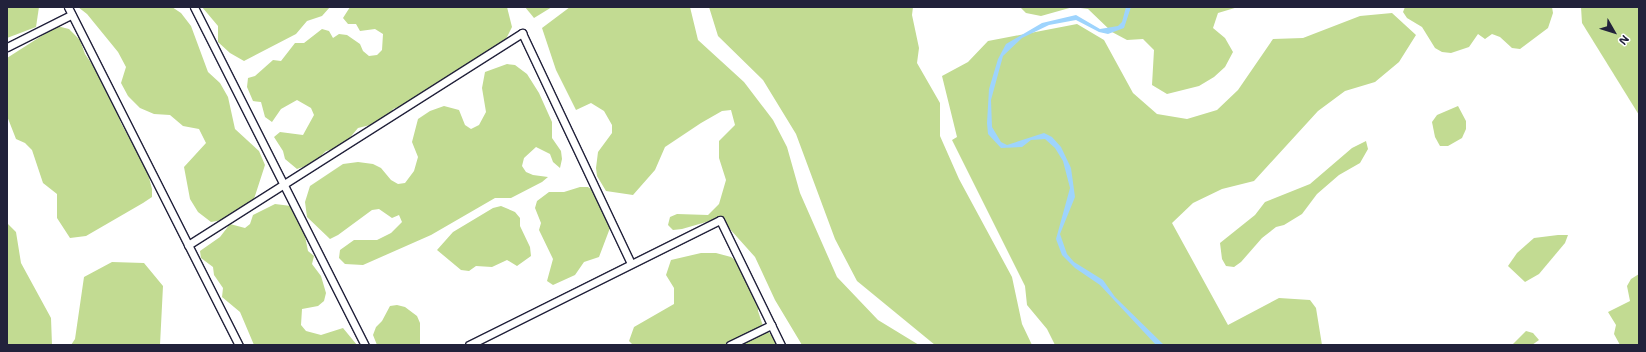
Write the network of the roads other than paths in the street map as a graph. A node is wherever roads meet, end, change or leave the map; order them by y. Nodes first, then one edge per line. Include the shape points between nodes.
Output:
1 (68, 7) edge
2 (194, 7) edge
3 (71, 15) junction
4 (7, 47) edge
5 (285, 183) junction
6 (188, 245) junction
7 (631, 264) junction
8 (771, 325) junction
9 (480, 343) edge
10 (239, 345) edge
11 (365, 345) edge
12 (469, 345) edge
13 (730, 345) edge
14 (781, 345) edge

1 - 3 street
2 - 5 street
3 - 4 street
3 - 6 street
5 - 6 street
5 - 7 street via 522,33
5 - 11 street
6 - 10 street
7 - 8 street via 720,220
7 - 9 street
8 - 13 street
8 - 14 street
9 - 12 street

